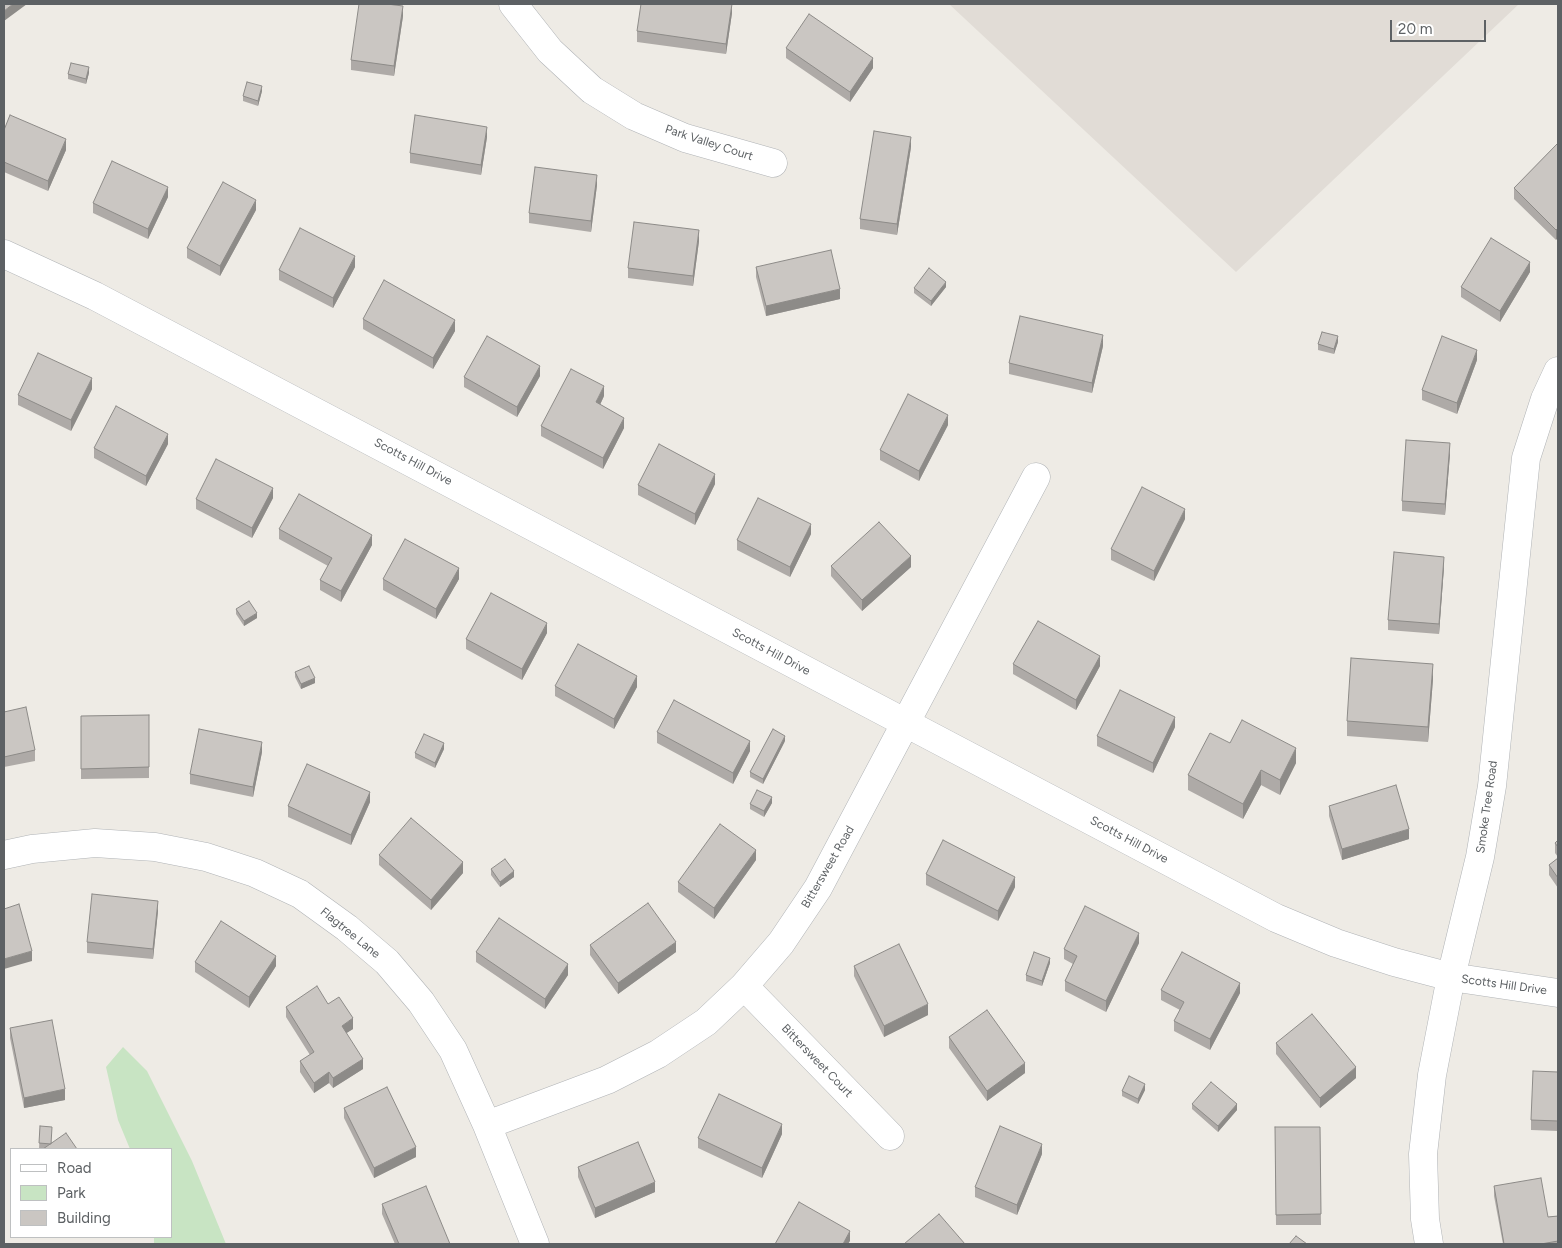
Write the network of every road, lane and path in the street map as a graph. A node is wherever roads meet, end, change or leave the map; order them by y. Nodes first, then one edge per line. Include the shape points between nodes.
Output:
1 (513, 4) edge
2 (772, 163) dead end
3 (4, 254) edge
4 (1558, 371) edge
5 (1036, 477) dead end
6 (906, 723) junction
7 (4, 854) edge
8 (1451, 978) junction
9 (744, 986) junction
10 (1558, 993) edge
11 (487, 1125) junction
12 (890, 1136) dead end
13 (535, 1244) edge
14 (1429, 1244) edge

1 - 2 street, Park Valley Court via 550,52 592,90 634,116 685,138
3 - 6 street, Scotts Hill Drive via 104,300
4 - 8 street, Smoke Tree Road via 1545,399 1526,458 1492,786 1480,857
5 - 6 street, Bittersweet Road
6 - 8 street, Scotts Hill Drive via 1276,918 1353,949
6 - 9 street, Bittersweet Road via 818,888 781,944
7 - 11 street, Flagtree Lane via 95,843 155,848 206,856 300,894 348,928 387,962 421,1002 453,1050
8 - 10 street, Scotts Hill Drive
8 - 14 street, Smoke Tree Road via 1432,1075 1423,1154
9 - 11 street, Bittersweet Road via 706,1022 658,1054 608,1080
9 - 12 street, Bittersweet Court
11 - 13 street, Flagtree Lane

